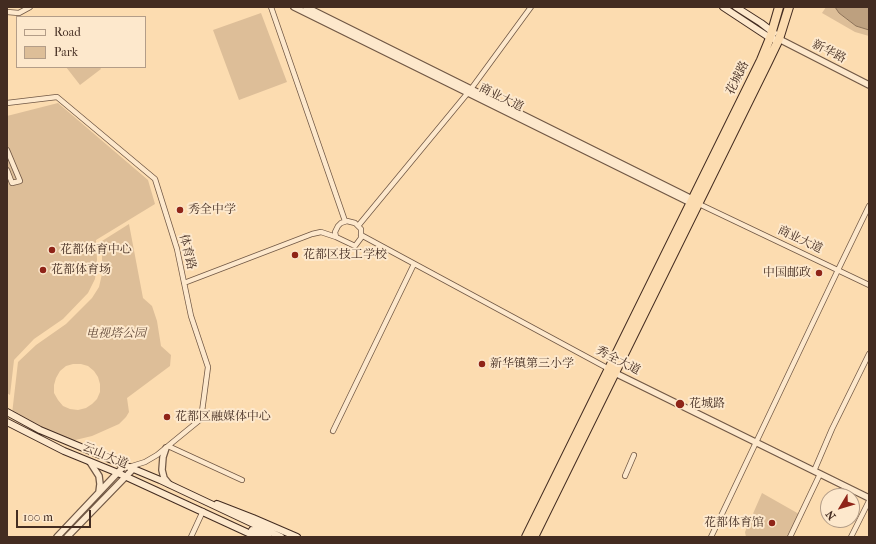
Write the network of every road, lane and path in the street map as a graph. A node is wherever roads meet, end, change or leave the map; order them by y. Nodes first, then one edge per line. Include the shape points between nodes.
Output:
1 (30, 7) edge
2 (271, 7) edge
3 (294, 7) edge
4 (306, 7) edge
5 (530, 7) edge
6 (723, 7) edge
7 (736, 7) edge
8 (779, 7) edge
9 (788, 7) edge
10 (7, 12) edge
11 (771, 34) junction
12 (779, 39) junction
13 (869, 84) edge
14 (470, 91) junction
15 (7, 103) edge
16 (7, 150) edge
17 (7, 170) edge
18 (694, 202) junction
19 (869, 206) edge
20 (345, 221) junction
21 (358, 226) junction
22 (361, 236) junction
23 (336, 237) junction
24 (414, 264) junction
25 (838, 270) junction
26 (184, 283) junction
27 (869, 285) edge
28 (869, 354) edge
29 (612, 371) junction
30 (7, 412) edge
31 (7, 422) edge
32 (333, 431) dead end
33 (756, 442) junction
34 (167, 447) junction
35 (634, 455) dead end
36 (90, 461) junction
37 (129, 467) junction
38 (817, 472) junction
39 (118, 473) junction
40 (625, 476) dead end
41 (125, 477) junction
42 (242, 480) dead end
43 (169, 484) junction
44 (99, 492) junction
45 (189, 494) junction
46 (869, 498) edge
47 (869, 501) edge
48 (195, 508) junction
49 (203, 511) junction
50 (56, 537) edge
51 (67, 537) edge
52 (191, 537) edge
53 (257, 537) edge
54 (268, 537) edge
55 (281, 537) edge
56 (297, 537) edge
57 (526, 537) edge
58 (534, 537) edge
59 (711, 537) edge
60 (790, 537) edge
61 (851, 537) edge

1 - 10 street via 19,13
2 - 20 street
3 - 14 street, 商业大道
4 - 14 street, 商业大道
5 - 14 street
6 - 11 main road, 新华路
7 - 11 main road, 新华路
8 - 11 highway, 花城路
9 - 12 highway, 花城路
11 - 12 main road, 新华路
11 - 18 highway, 花城路
12 - 13 street, 新华路
12 - 18 highway, 花城路
14 - 18 street, 商业大道
14 - 21 street
15 - 26 street, 体育路 via 58,97 154,179 177,249
16 - 17 street via 20,181 12,183
18 - 25 street, 商业大道
18 - 29 highway, 花城路
19 - 25 street
20 - 21 street
20 - 23 street via 338,226
21 - 22 street
22 - 23 street via 355,246
22 - 24 street, 秀全大道
23 - 26 street via 321,232 312,234
24 - 29 street, 秀全大道
24 - 32 street
25 - 27 street, 商业大道
25 - 33 street
26 - 34 street, 体育路 via 191,316 208,367 201,419
28 - 38 street via 832,428
29 - 33 street, 秀全大道
29 - 57 highway, 花城路
29 - 58 highway, 花城路
30 - 37 main road, 云山大道 via 40,430
31 - 36 main road, 云山大道 via 57,448
33 - 38 street, 秀全大道
33 - 59 street
34 - 37 street, 体育路 via 145,462
34 - 42 street
34 - 43 street via 162,470
35 - 40 street
36 - 39 main road, 云山大道
36 - 44 street via 99,476
37 - 39 street
37 - 41 street
37 - 43 main road, 云山大道
38 - 46 street, 秀全大道
38 - 60 street
39 - 41 main road, 云山大道
39 - 44 street
41 - 48 main road, 云山大道
41 - 51 street
43 - 45 main road, 云山大道
44 - 50 street
45 - 55 main road, 云山大道
45 - 56 main road, 云山大道
47 - 61 street
48 - 49 main road, 云山大道
48 - 54 main road, 云山大道
49 - 52 street
49 - 53 main road, 云山大道

